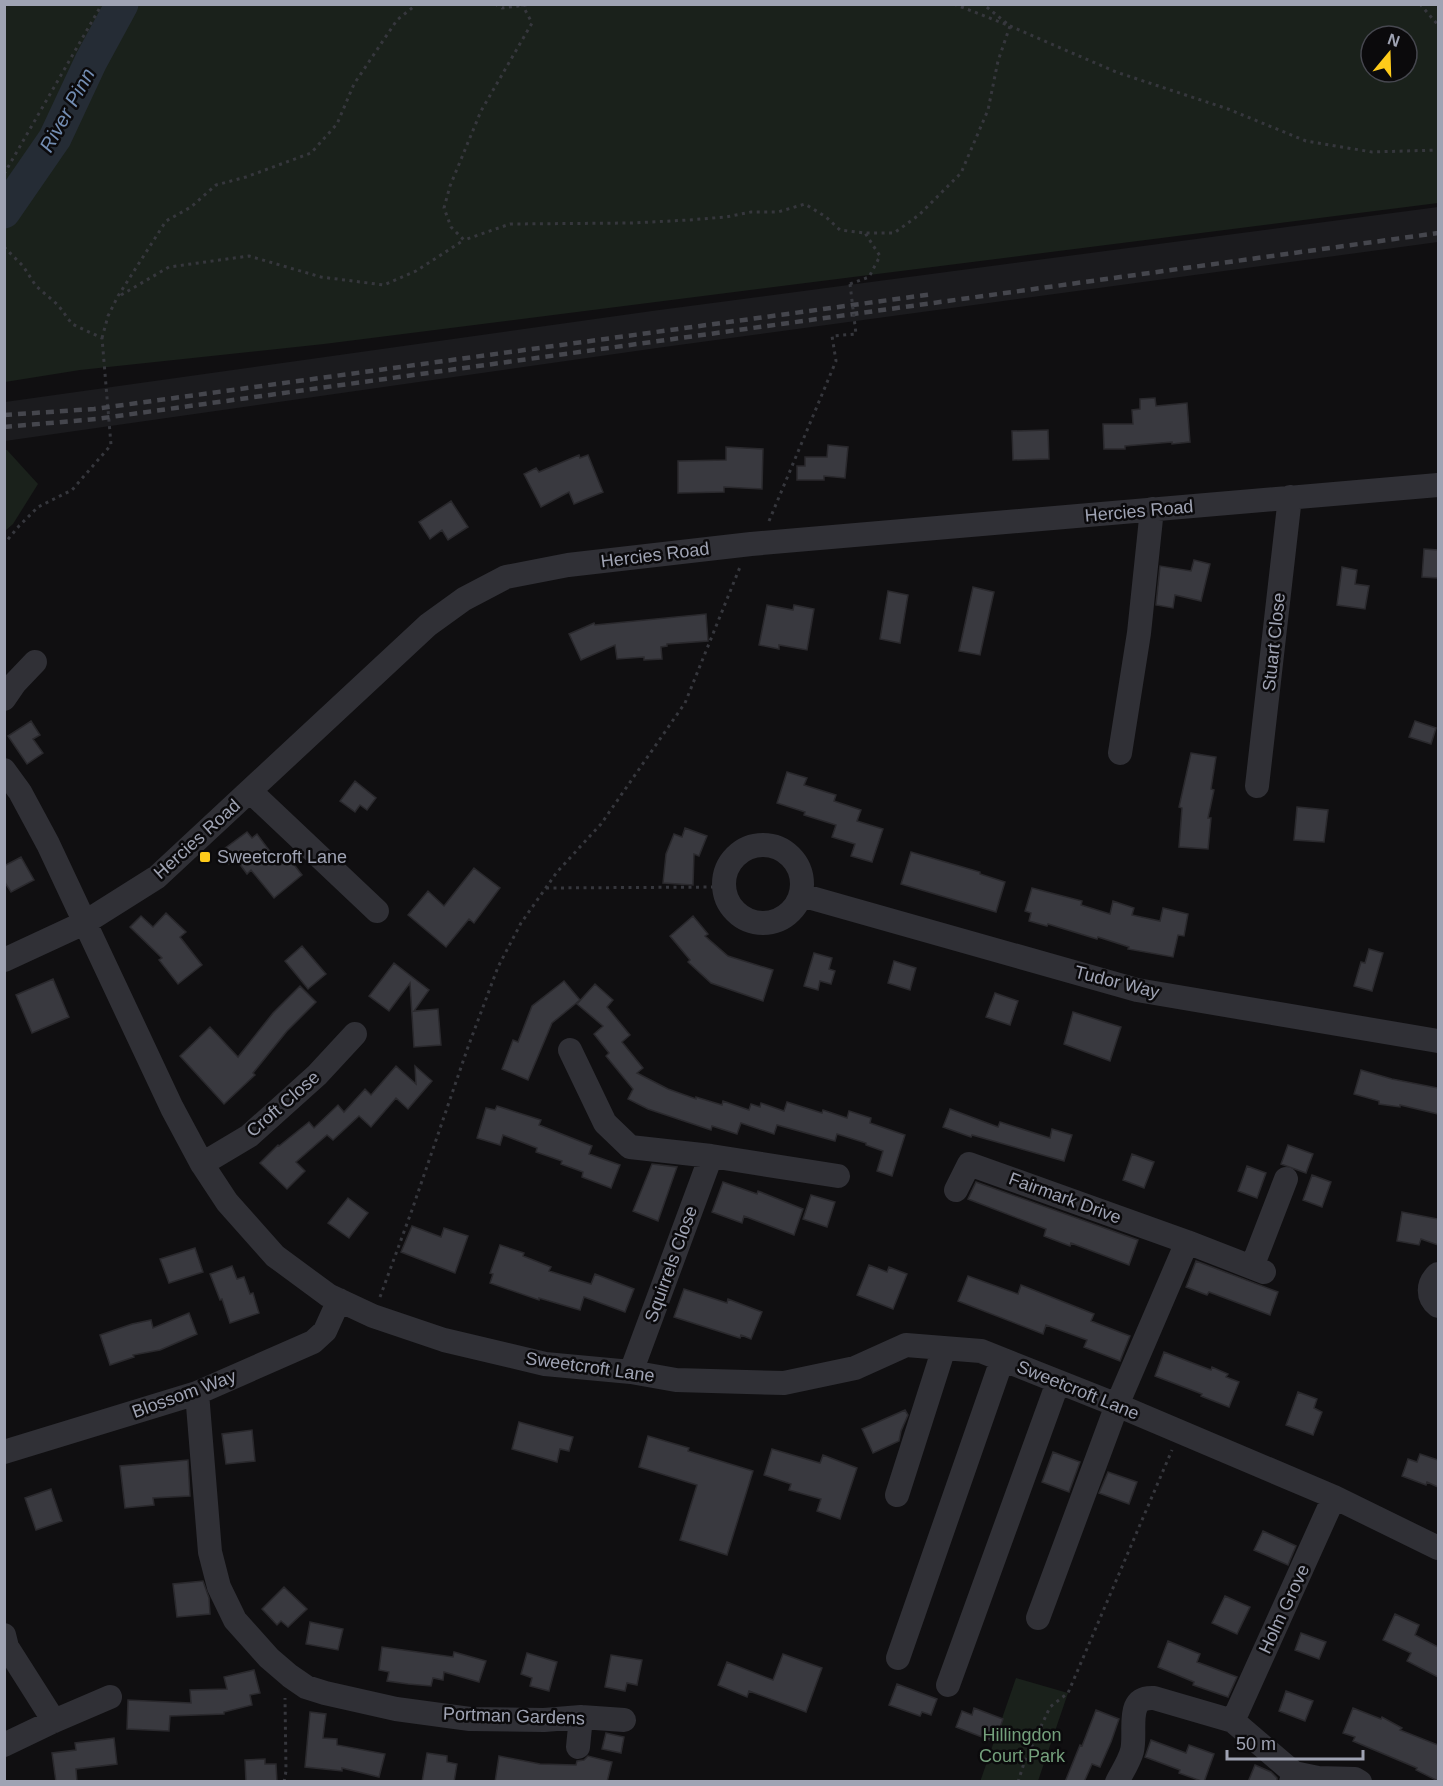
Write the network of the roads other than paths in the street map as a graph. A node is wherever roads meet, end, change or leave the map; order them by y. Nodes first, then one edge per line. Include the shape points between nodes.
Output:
1 (1438, 485) edge
2 (1290, 497) junction
3 (1152, 509) junction
4 (35, 662) dead end
5 (4, 699) edge
6 (1120, 753) dead end
7 (4, 770) edge
8 (1257, 786) dead end
9 (250, 791) junction
10 (801, 895) junction
11 (377, 911) dead end
12 (84, 923) junction
13 (4, 960) edge
14 (355, 1034) dead end
15 (1438, 1041) edge
16 (570, 1050) dead end
17 (711, 1156) junction
18 (202, 1164) junction
19 (838, 1176) dead end
20 (1286, 1179) dead end
21 (956, 1190) dead end
22 (1187, 1242) junction
23 (1438, 1274) edge
24 (339, 1300) junction
25 (1438, 1306) edge
26 (944, 1348) junction
27 (1002, 1360) junction
28 (631, 1372) junction
29 (1058, 1382) junction
30 (197, 1393) junction
31 (1118, 1405) junction
32 (4, 1452) edge
33 (897, 1495) dead end
34 (1334, 1497) junction
35 (1438, 1548) edge
36 (1038, 1618) dead end
37 (4, 1635) edge
38 (898, 1658) dead end
39 (948, 1685) dead end
40 (110, 1697) dead end
41 (581, 1717) junction
42 (624, 1720) dead end
43 (54, 1721) junction
44 (1233, 1721) junction
45 (4, 1745) edge
46 (578, 1747) dead end
47 (1293, 1777) edge
48 (1117, 1782) edge
49 (1360, 1782) edge

1 - 2 street, Hercies Road
2 - 3 street, Hercies Road
2 - 8 street, Stuart Close
3 - 6 street via 1139,633
3 - 9 street, Hercies Road via 752,544 568,565 506,577 464,599 428,625
4 - 5 street
7 - 12 street, Sweetcroft Lane via 48,844
9 - 11 street
9 - 12 street, Hercies Road via 157,878
10 - 10 street via 794,909 783,918 752,921 730,905 724,887 726,869 742,850 769,844 785,850 795,860 803,883
10 - 15 street, Tudor Way via 1137,990
12 - 13 street, Hercies Road
12 - 18 street, Sweetcroft Lane
14 - 18 street, Croft Close via 317,1076 249,1136
16 - 17 street via 605,1123 630,1148
17 - 19 street
17 - 28 street, Squirrels Close
18 - 24 street, Sweetcroft Lane via 227,1202 275,1256
20 - 22 street, Fairmark Drive via 1258,1270
21 - 22 street, Fairmark Drive via 969,1164
22 - 31 street
23 - 25 street via 1432,1280 1430,1292
24 - 28 street, Sweetcroft Lane via 444,1340 545,1364
24 - 30 street, Blossom Way via 326,1331 313,1342
26 - 27 street, Sweetcroft Lane via 981,1351
26 - 28 street, Sweetcroft Lane via 906,1345 855,1368 784,1383 676,1380
26 - 33 street
27 - 29 street, Sweetcroft Lane
27 - 38 street
29 - 31 street, Sweetcroft Lane
29 - 39 street
30 - 32 street, Blossom Way
30 - 41 street, Portman Gardens via 210,1552 219,1587 235,1620 290,1676 325,1694 396,1709 471,1719
31 - 34 street, Sweetcroft Lane
31 - 36 street
34 - 35 street, Sweetcroft Lane
34 - 44 street, Holm Grove
37 - 43 street via 7,1647
40 - 43 street
41 - 42 street, Portman Gardens
41 - 46 street
43 - 45 street
44 - 47 street
44 - 48 street via 1146,1697 1135,1708 1131,1754
47 - 49 street

